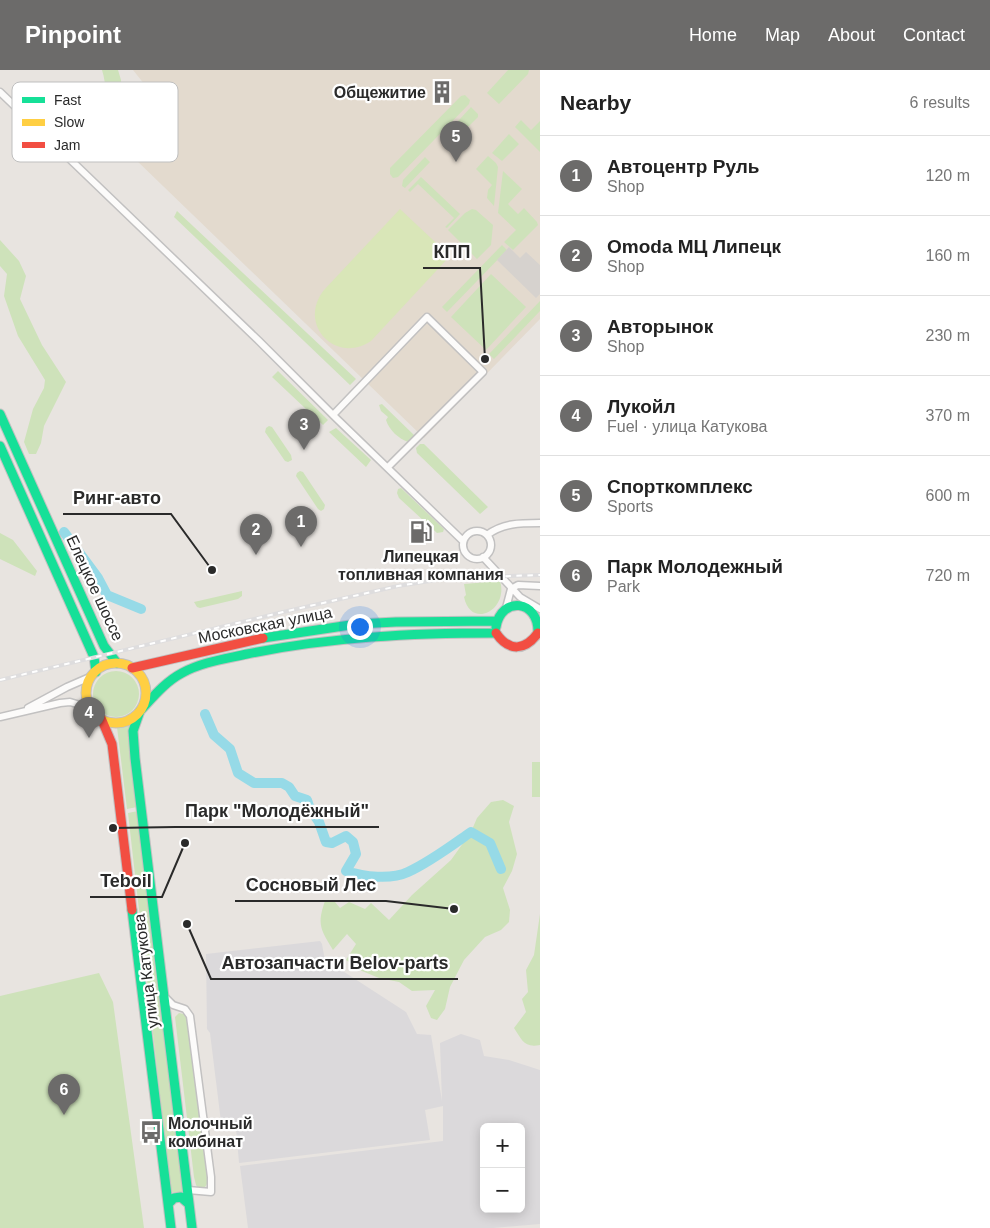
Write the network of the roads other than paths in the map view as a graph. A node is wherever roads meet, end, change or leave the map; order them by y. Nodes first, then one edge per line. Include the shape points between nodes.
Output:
1 (0, 92) edge
2 (12, 103) edge
3 (73, 162) edge
4 (0, 414) edge
5 (333, 414) junction
6 (0, 446) edge
7 (388, 467) junction
8 (540, 523) edge
9 (487, 536) junction
10 (464, 541) junction
11 (483, 557) junction
12 (540, 586) edge
13 (511, 589) junction
14 (506, 608) junction
15 (536, 610) edge
16 (496, 621) junction
17 (539, 621) edge
18 (496, 633) junction
19 (539, 633) edge
20 (117, 663) junction
21 (132, 668) junction
22 (93, 675) junction
23 (90, 708) junction
24 (140, 711) junction
25 (21, 712) junction
26 (0, 717) edge
27 (101, 718) junction
28 (164, 996) junction
29 (185, 1009) junction
30 (167, 1022) junction
31 (188, 1190) junction
32 (168, 1204) junction
33 (189, 1204) junction
34 (171, 1228) edge
35 (192, 1228) edge

1 - 2 street
3 - 5 street
4 - 20 main road, Елецкое шоссе via 96,630
5 - 7 street
5 - 7 street via 427,317 483,372
6 - 22 main road, Елецкое шоссе via 94,657
7 - 10 street
8 - 9 street via 508,525
9 - 10 street via 474,531
9 - 11 street via 491,545
10 - 11 street via 466,554 474,559
11 - 13 street
12 - 13 street via 518,585
13 - 14 street
13 - 15 street
14 - 15 main road via 521,606
14 - 16 main road
15 - 17 main road
16 - 18 main road
16 - 21 main road, Московская улица via 337,626 224,646
17 - 19 main road
18 - 19 main road via 503,642 517,647 531,643
18 - 24 main road, Московская улица via 335,638 263,650 182,672 162,686
20 - 21 main road
20 - 22 main road via 105,665
21 - 24 main road via 145,687
22 - 23 main road via 86,695
22 - 25 street
23 - 25 street via 65,703
23 - 27 main road
24 - 27 main road via 121,722
24 - 28 main road, улица Катукова via 133,731 134,749
25 - 26 street
27 - 32 main road, улица Катукова via 112,744
28 - 29 street via 173,1006
28 - 30 main road, улица Катукова
29 - 30 street via 176,1010
29 - 31 street via 190,1016 211,1177 211,1192
30 - 31 main road, улица Катукова
31 - 33 main road, улица Катукова
32 - 33 main road via 181,1197
32 - 34 main road, улица Катукова
33 - 35 main road, улица Катукова

